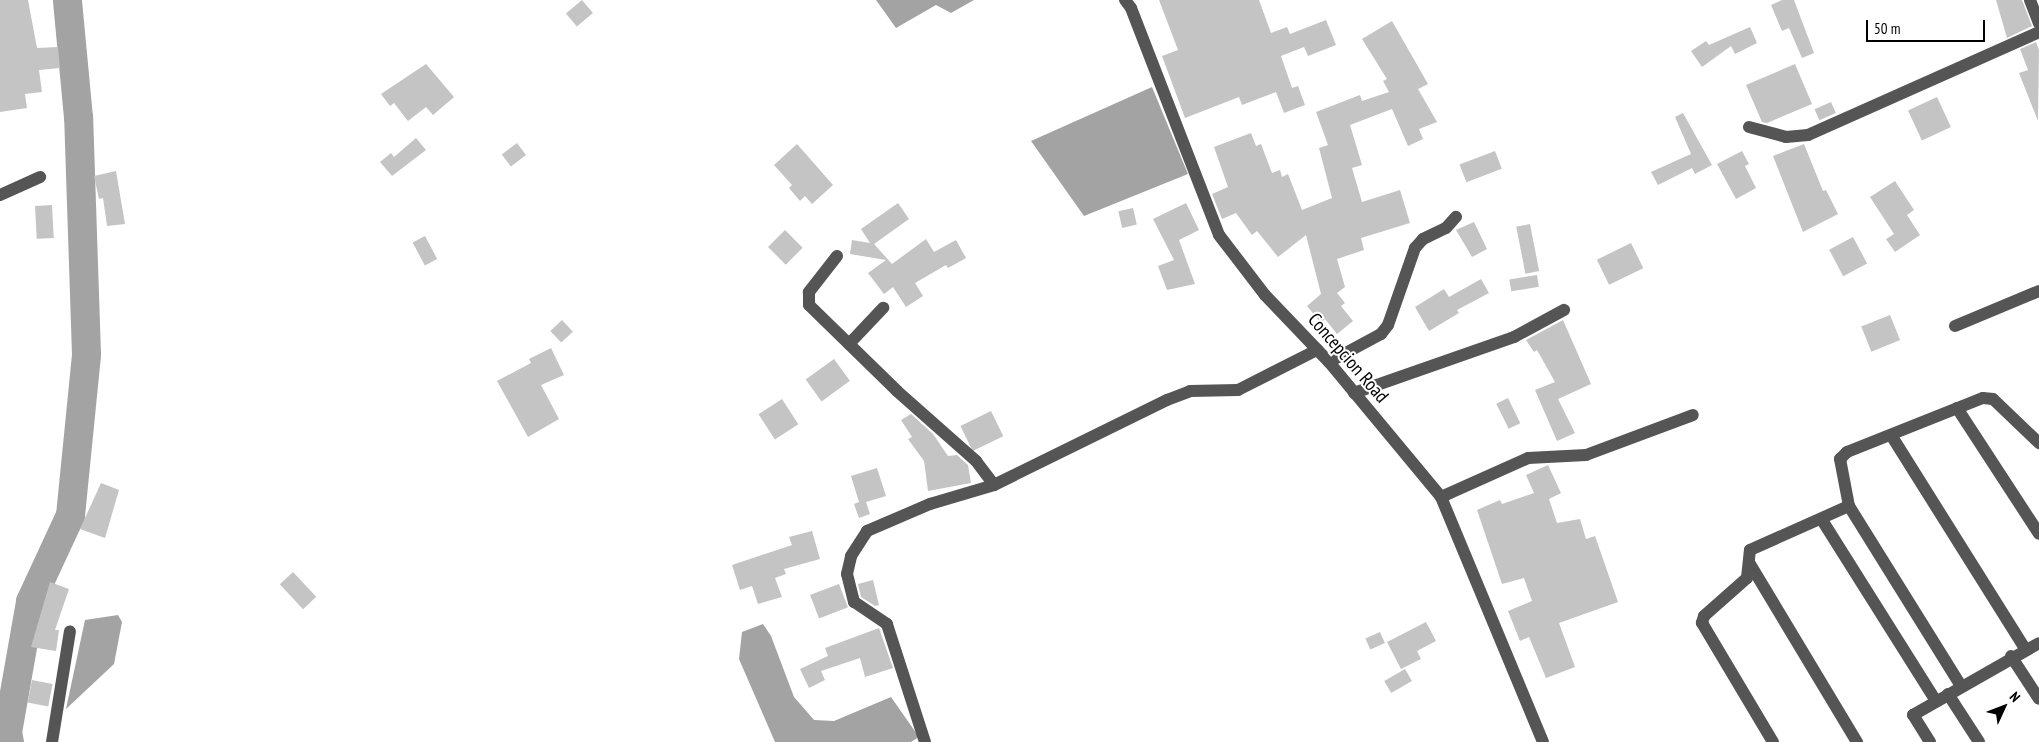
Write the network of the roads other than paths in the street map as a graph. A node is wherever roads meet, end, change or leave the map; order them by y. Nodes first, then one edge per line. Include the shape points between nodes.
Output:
1 (1125, 0) edge
2 (2030, 0) edge
3 (2039, 23) edge
4 (2039, 32) edge
5 (1749, 127) dead end
6 (40, 177) dead end
7 (0, 195) edge
8 (1456, 217) dead end
9 (837, 256) dead end
10 (2039, 291) edge
11 (883, 308) dead end
12 (1564, 310) dead end
13 (1955, 326) dead end
14 (849, 344) junction
15 (1317, 350) junction
16 (1329, 362) junction
17 (1354, 393) junction
18 (1957, 408) junction
19 (1692, 414) dead end
20 (1891, 435) junction
21 (2039, 443) edge
22 (994, 485) junction
23 (1441, 497) junction
24 (1849, 506) junction
25 (1822, 520) junction
26 (2039, 534) edge
27 (1750, 564) junction
28 (70, 631) dead end
29 (2039, 643) edge
30 (2026, 650) junction
31 (2011, 656) junction
32 (1962, 686) junction
33 (1948, 694) junction
34 (2039, 699) edge
35 (1936, 701) junction
36 (52, 742) edge
37 (925, 742) edge
38 (1543, 742) edge
39 (1773, 742) edge
40 (1857, 742) edge
41 (1930, 742) edge
42 (1979, 742) edge

1 - 15 street, Concepcion Road via 1131,8 1219,235 1264,295
2 - 3 street
4 - 5 street via 1808,135 1786,137
6 - 7 street
8 - 16 street via 1446,228 1423,239 1414,248 1388,325 1381,334
9 - 14 street via 809,292 808,300
10 - 13 street
11 - 14 street
12 - 17 street via 1514,337
14 - 22 street via 976,461
15 - 16 street, Concepcion Road
15 - 22 street via 1238,390 1190,391 1167,400
16 - 17 street, Concepcion Road
17 - 23 street, Concepcion Road
18 - 20 street
18 - 21 street via 1983,398 1993,399
18 - 26 street
19 - 23 street via 1586,455 1528,458
20 - 24 street via 1847,452 1840,459
20 - 30 street
22 - 37 street via 930,504 867,531 851,556 848,574 854,602 887,624
23 - 38 street, Concepcion Road
24 - 25 street
24 - 32 street
25 - 27 street via 1750,550
25 - 35 street
27 - 39 street via 1743,585 1704,616 1702,623
27 - 40 street
28 - 36 street
29 - 30 street
30 - 31 street
31 - 32 street
31 - 34 street
32 - 33 street
33 - 35 street
33 - 42 street
35 - 41 street via 1912,715

